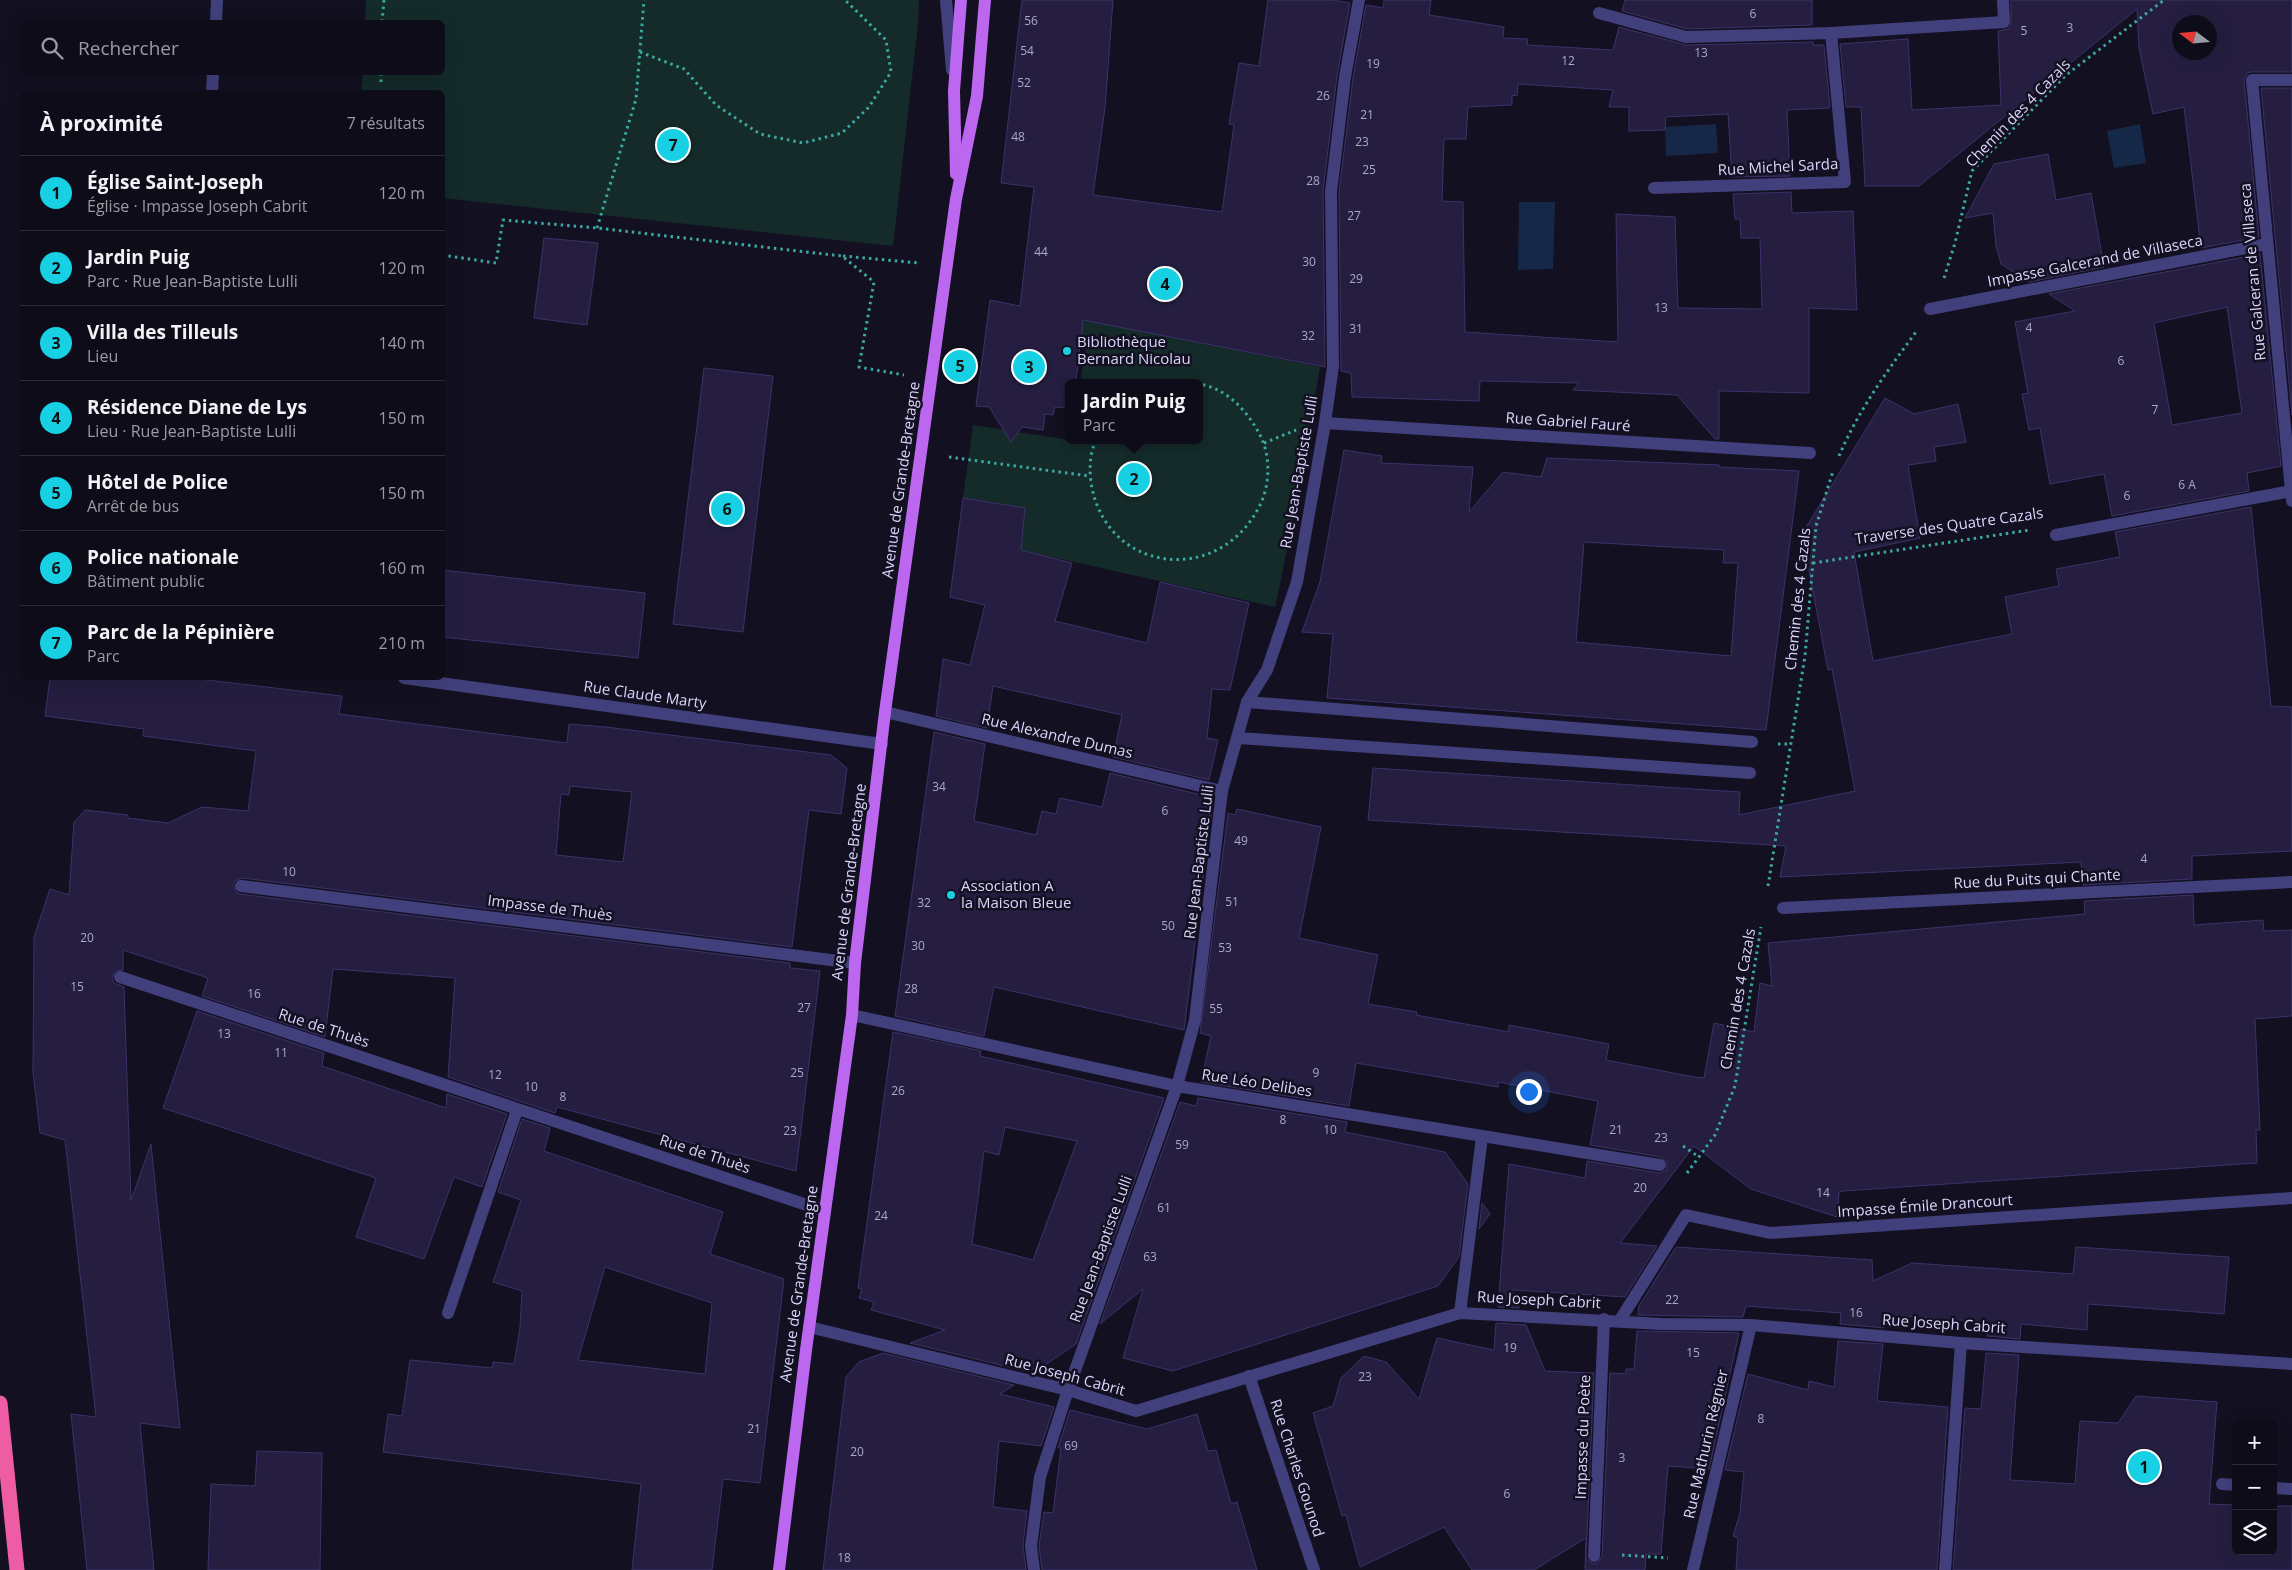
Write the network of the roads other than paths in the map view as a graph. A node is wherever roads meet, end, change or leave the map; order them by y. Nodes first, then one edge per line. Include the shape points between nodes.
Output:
1 (217, 0) edge
2 (946, 0) edge
3 (961, 0) edge
4 (985, 0) edge
5 (1359, 0) edge
6 (2003, 0) edge
7 (1599, 13) dead end
8 (216, 20) edge
9 (1831, 33) junction
10 (213, 75) edge
11 (2292, 80) edge
12 (212, 90) edge
13 (954, 92) junction
14 (1654, 188) dead end
15 (956, 199) junction
16 (2267, 244) junction
17 (1930, 309) road end
18 (1325, 423) junction
19 (1810, 453) dead end
20 (2292, 496) edge
21 (2056, 536) road end
22 (418, 680) edge
23 (1248, 702) junction
24 (885, 712) junction
25 (1238, 738) junction
26 (1752, 742) dead end
27 (882, 744) junction
28 (1750, 773) dead end
29 (1222, 791) junction
30 (2292, 882) edge
31 (241, 886) dead end
32 (1783, 908) dead end
33 (855, 963) junction
34 (120, 977) dead end
35 (852, 1015) junction
36 (1177, 1086) junction
37 (517, 1110) junction
38 (1482, 1137) junction
39 (1660, 1166) dead end
40 (2292, 1198) edge
41 (825, 1211) junction
42 (448, 1313) dead end
43 (1460, 1313) junction
44 (1604, 1319) junction
45 (1620, 1320) junction
46 (1751, 1325) junction
47 (809, 1327) junction
48 (1961, 1343) junction
49 (2292, 1364) edge
50 (1249, 1376) junction
51 (1068, 1390) junction
52 (0, 1403) edge
53 (2222, 1484) dead end
54 (2232, 1485) edge
55 (2277, 1488) edge
56 (2292, 1489) edge
57 (1594, 1554) road end
58 (1694, 1565) edge
59 (18, 1570) edge
60 (779, 1570) edge
61 (1034, 1570) edge
62 (1314, 1570) edge
63 (1945, 1570) edge

1 - 8 street
2 - 13 street
3 - 13 main road, Avenue de Grande-Bretagne
4 - 15 main road, Avenue de Grande-Bretagne via 976,96
5 - 18 street, Rue Jean-Baptiste Lulli via 1345,77 1331,192 1333,366
6 - 9 street via 2004,22
7 - 9 street via 1686,37
9 - 14 street, Rue Michel Sarda via 1845,182
10 - 12 street
11 - 16 street, Rue Galceran de Villaseca via 2252,80
13 - 15 main road, Avenue de Grande-Bretagne
15 - 24 main road, Avenue de Grande-Bretagne
16 - 17 street, Impasse Galcerand de Villaseca
16 - 20 street, Rue Galceran de Villaseca
18 - 19 street, Rue Gabriel Fauré
18 - 23 street, Rue Jean-Baptiste Lulli via 1297,582 1267,670
20 - 21 street, Traverse des Quatre Cazals
22 - 27 street, Rue Claude Marty
23 - 25 street, Rue Jean-Baptiste Lulli
23 - 26 street
24 - 27 main road, Avenue de Grande-Bretagne
24 - 29 street, Rue Alexandre Dumas
25 - 28 street
25 - 29 street, Rue Jean-Baptiste Lulli
27 - 33 main road, Avenue de Grande-Bretagne
29 - 36 street, Rue Jean-Baptiste Lulli via 1195,1020
30 - 32 street, Rue du Puits qui Chante
31 - 33 street, Impasse de Thuès
33 - 35 main road, Avenue de Grande-Bretagne
34 - 37 street, Rue de Thuès
35 - 36 street, Rue Léo Delibes
35 - 41 main road, Avenue de Grande-Bretagne
36 - 38 street, Rue Léo Delibes
36 - 51 street, Rue Jean-Baptiste Lulli
37 - 41 street, Rue de Thuès
37 - 42 street
38 - 39 street, Rue Léo Delibes
38 - 43 street
40 - 45 street, Impasse Émile Drancourt via 1770,1233 1686,1215
41 - 47 main road, Avenue de Grande-Bretagne
43 - 44 street, Rue Joseph Cabrit
43 - 50 street, Rue Joseph Cabrit
44 - 45 street, Rue Joseph Cabrit
44 - 57 street, Impasse du Poète
45 - 46 street, Rue Joseph Cabrit
46 - 48 street, Rue Joseph Cabrit
46 - 58 street, Rue Mathurin Régnier
47 - 51 street, Rue Joseph Cabrit
47 - 60 main road, Avenue de Grande-Bretagne
48 - 49 street, Rue Joseph Cabrit
48 - 63 street
50 - 51 street, Rue Joseph Cabrit via 1136,1411
50 - 62 street, Rue Charles Gounod
51 - 61 street, Rue Jean-Baptiste Lulli via 1040,1478 1031,1546
52 - 59 highway
53 - 54 street
55 - 56 street

